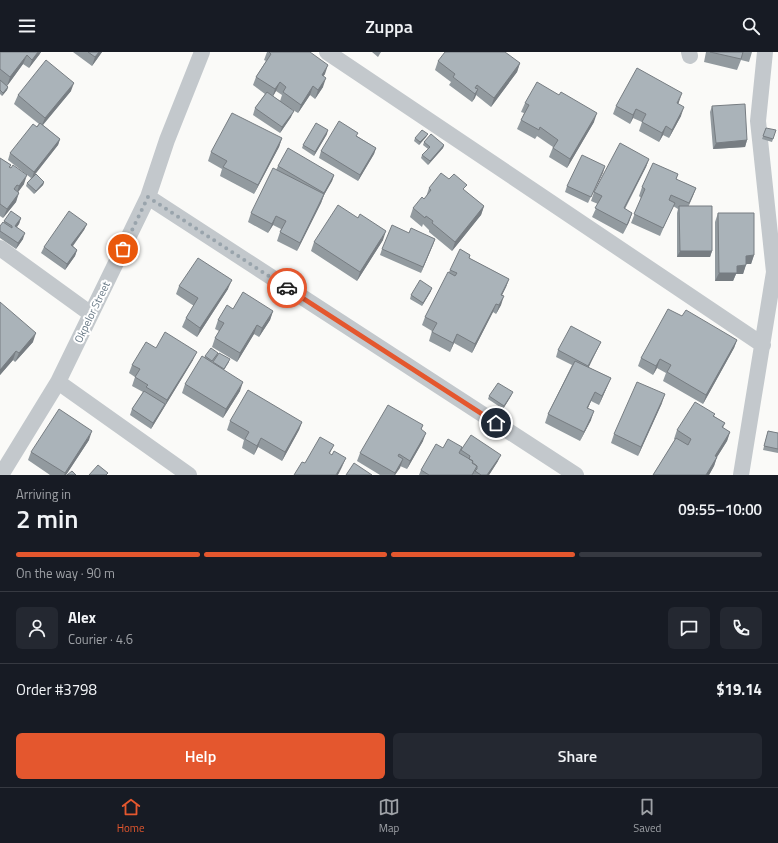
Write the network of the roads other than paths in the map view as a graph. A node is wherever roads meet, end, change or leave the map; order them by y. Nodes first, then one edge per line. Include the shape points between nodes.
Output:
1 (202, 52) edge
2 (327, 52) edge
3 (765, 52) edge
4 (148, 197) junction
5 (0, 248) edge
6 (92, 314) junction
7 (763, 345) junction
8 (58, 382) junction
9 (1, 475) edge
10 (189, 475) edge
11 (576, 475) edge
12 (741, 475) edge

1 - 4 street, Okpelor Street
2 - 7 street
3 - 7 street via 758,121 774,272
4 - 6 street, Okpelor Street
4 - 11 street
5 - 6 street
6 - 8 street, Okpelor Street
7 - 12 street
8 - 9 street, Okpelor Street
8 - 10 street

